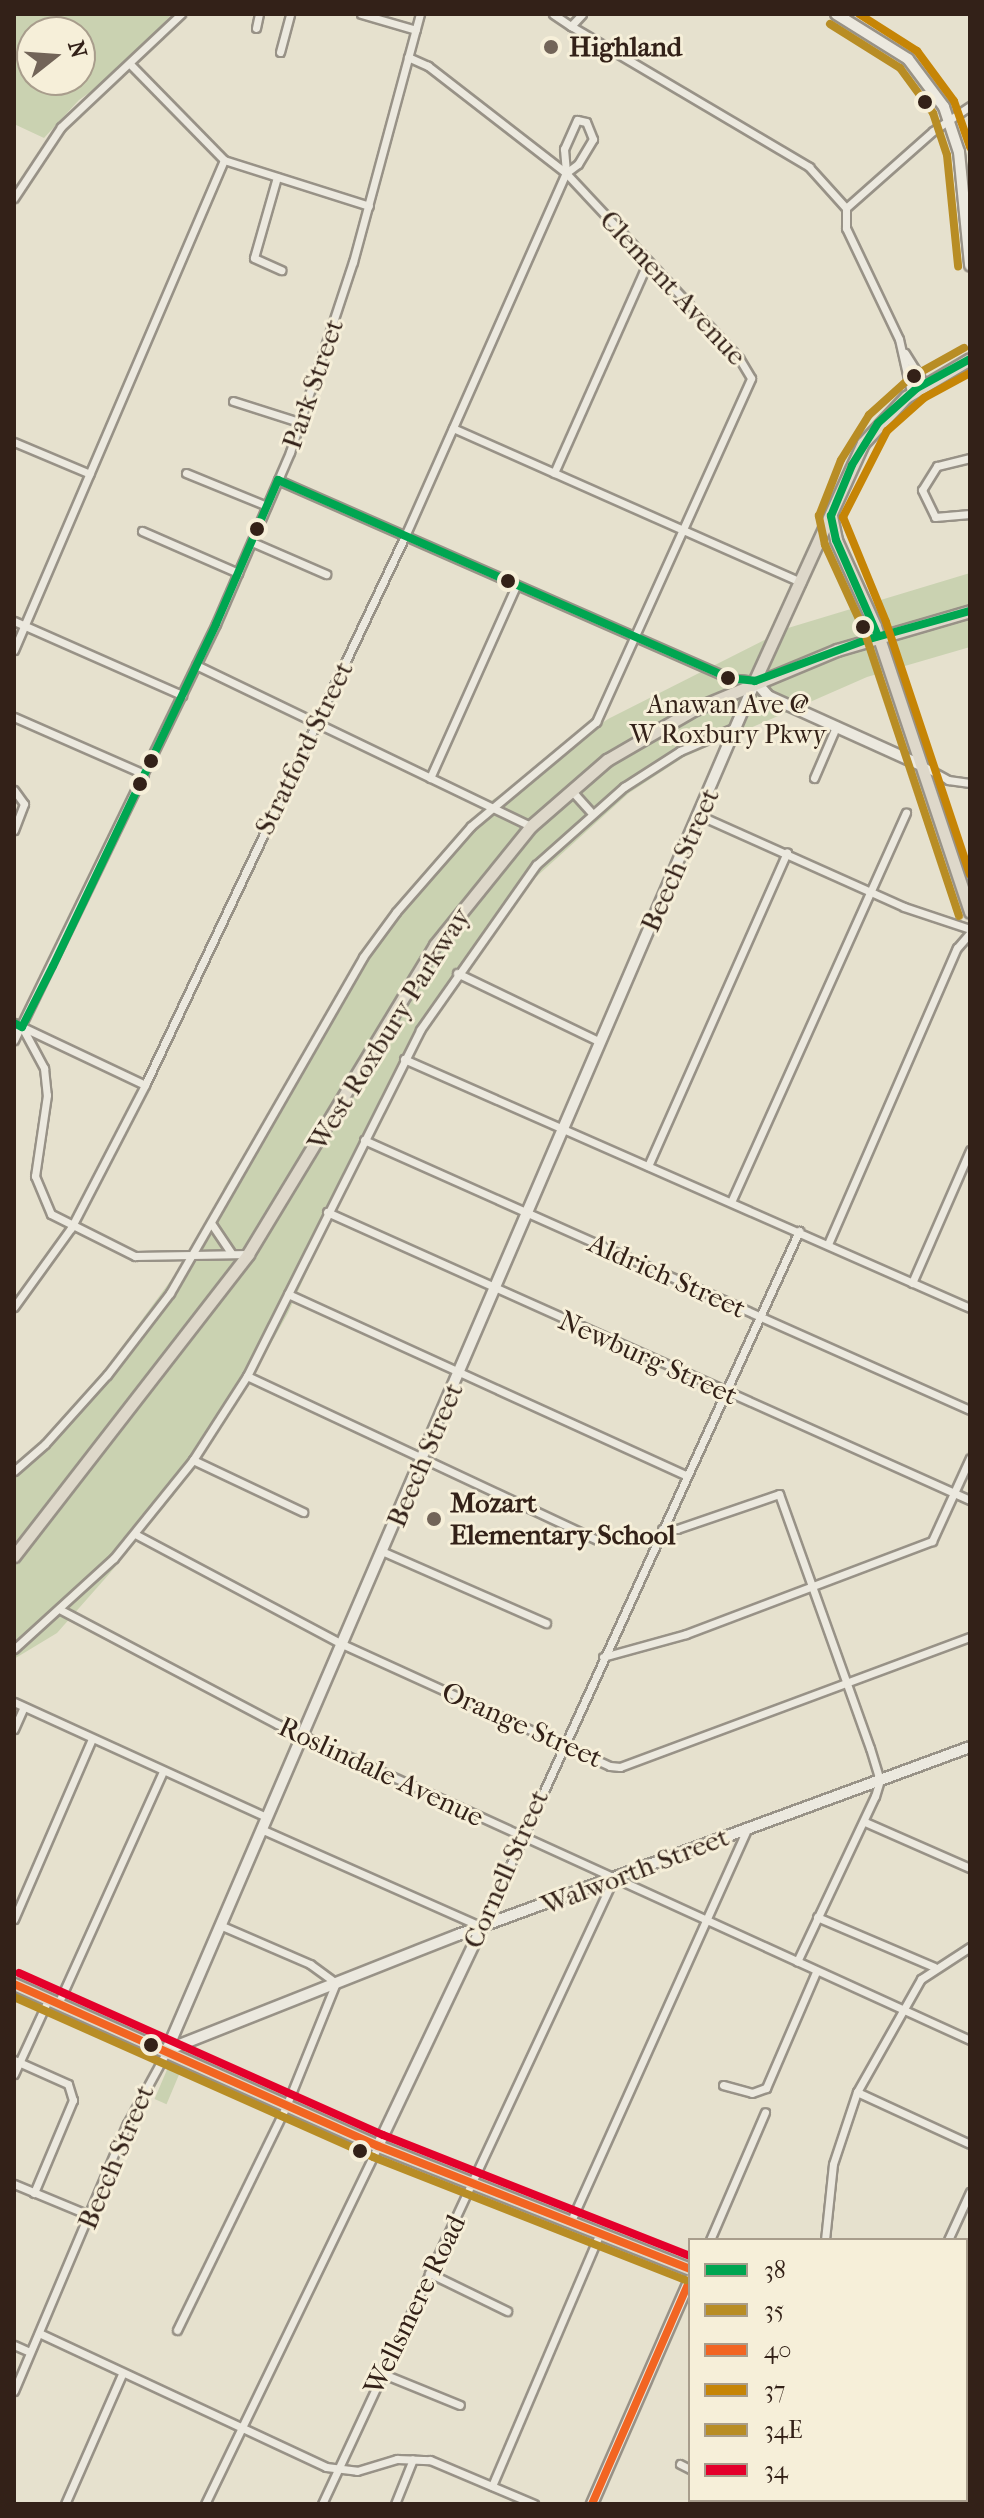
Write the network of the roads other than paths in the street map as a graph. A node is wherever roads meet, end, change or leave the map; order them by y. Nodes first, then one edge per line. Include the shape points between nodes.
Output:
1 (181, 14) edge
2 (259, 14) edge
3 (290, 14) edge
4 (361, 14) edge
5 (420, 14) edge
6 (553, 14) edge
7 (582, 14) edge
8 (836, 14) edge
9 (571, 26) junction
10 (256, 28) dead end
11 (416, 30) junction
12 (280, 52) dead end
13 (408, 57) junction
14 (131, 65) junction
15 (970, 106) edge
16 (949, 119) junction
17 (224, 160) junction
18 (566, 173) junction
19 (277, 177) junction
20 (14, 198) edge
21 (369, 206) junction
22 (846, 208) junction
23 (969, 243) edge
24 (648, 262) junction
25 (970, 265) edge
26 (281, 270) dead end
27 (902, 348) junction
28 (970, 359) edge
29 (924, 384) junction
30 (911, 392) junction
31 (233, 401) dead end
32 (302, 423) junction
33 (453, 428) junction
34 (14, 442) edge
35 (970, 458) edge
36 (186, 473) dead end
37 (554, 473) junction
38 (90, 474) junction
39 (278, 480) junction
40 (267, 506) junction
41 (970, 514) edge
42 (831, 516) junction
43 (142, 531) dead end
44 (683, 531) junction
45 (405, 536) junction
46 (252, 542) junction
47 (238, 573) junction
48 (326, 574) dead end
49 (801, 582) junction
50 (516, 586) junction
51 (965, 612) edge
52 (14, 621) edge
53 (24, 626) junction
54 (878, 636) junction
55 (636, 638) junction
56 (14, 650) edge
57 (196, 665) junction
58 (755, 681) junction
59 (182, 695) junction
60 (14, 717) edge
61 (317, 722) junction
62 (596, 722) joint
63 (738, 727) junction
64 (836, 727) junction
65 (921, 765) junction
66 (144, 774) junction
67 (430, 778) junction
68 (814, 778) dead end
69 (970, 783) edge
70 (570, 789) junction
71 (14, 790) edge
72 (490, 808) junction
73 (591, 812) junction
74 (906, 812) dead end
75 (701, 816) junction
76 (531, 826) junction
77 (14, 830) edge
78 (787, 852) junction
79 (872, 892) junction
80 (968, 897) edge
81 (970, 912) edge
82 (970, 931) edge
83 (457, 973) junction
84 (18, 1025) edge
85 (14, 1040) edge
86 (598, 1041) junction
87 (404, 1059) junction
88 (145, 1085) junction
89 (563, 1128) junction
90 (364, 1140) junction
91 (970, 1150) edge
92 (648, 1166) junction
93 (731, 1202) junction
94 (327, 1212) junction
95 (526, 1213) junction
96 (211, 1223) junction
97 (71, 1228) junction
98 (799, 1231) junction
99 (828, 1244) junction
100 (232, 1254) junction
101 (248, 1254) junction
102 (193, 1255) junction
103 (912, 1283) junction
104 (496, 1289) junction
105 (288, 1294) junction
106 (14, 1307) edge
107 (970, 1308) edge
108 (760, 1317) junction
109 (461, 1373) junction
110 (247, 1376) junction
111 (725, 1393) junction
112 (970, 1410) edge
113 (970, 1458) edge
114 (193, 1460) junction
115 (424, 1460) junction
116 (14, 1471) edge
117 (685, 1475) junction
118 (955, 1494) junction
119 (970, 1500) edge
120 (303, 1512) dead end
121 (662, 1529) junction
122 (135, 1534) junction
123 (597, 1540) dead end
124 (384, 1552) junction
125 (14, 1556) edge
126 (811, 1586) junction
127 (61, 1610) junction
128 (546, 1623) dead end
129 (970, 1637) edge
130 (342, 1644) junction
131 (14, 1649) edge
132 (603, 1657) junction
133 (848, 1683) junction
134 (14, 1702) edge
135 (24, 1707) junction
136 (14, 1729) edge
137 (301, 1735) junction
138 (92, 1739) junction
139 (564, 1743) junction
140 (970, 1747) edge
141 (163, 1771) junction
142 (880, 1780) junction
143 (266, 1817) junction
144 (865, 1822) junction
145 (747, 1828) junction
146 (261, 1829) junction
147 (521, 1838) junction
148 (970, 1868) edge
149 (613, 1880) junction
150 (817, 1917) junction
151 (14, 1919) edge
152 (705, 1922) junction
153 (220, 1925) junction
154 (482, 1927) junction
155 (970, 1947) edge
156 (797, 1962) junction
157 (934, 1967) junction
158 (816, 1972) junction
159 (336, 1983) junction
160 (14, 1984) edge
161 (53, 2002) junction
162 (903, 2010) junction
163 (970, 2040) edge
164 (167, 2050) junction
165 (17, 2061) edge
166 (14, 2074) edge
167 (723, 2085) dead end
168 (857, 2092) junction
169 (287, 2104) junction
170 (765, 2112) dead end
171 (970, 2144) edge
172 (378, 2146) junction
173 (14, 2184) edge
174 (474, 2184) junction
175 (970, 2192) edge
176 (34, 2193) junction
177 (89, 2215) junction
178 (571, 2221) junction
179 (600, 2233) junction
180 (711, 2238) edge
181 (825, 2238) edge
182 (949, 2238) edge
183 (688, 2268) edge
184 (429, 2273) junction
185 (688, 2285) edge
186 (507, 2311) dead end
187 (177, 2330) dead end
188 (39, 2333) junction
189 (14, 2345) edge
190 (30, 2352) junction
191 (381, 2373) junction
192 (122, 2374) junction
193 (14, 2391) edge
194 (460, 2405) dead end
195 (242, 2429) junction
196 (413, 2459) junction
197 (680, 2464) dead end
198 (688, 2468) edge
199 (337, 2469) junction
200 (492, 2486) junction
201 (65, 2504) edge
202 (205, 2504) edge
203 (322, 2504) edge
204 (395, 2504) edge
205 (534, 2504) edge
206 (592, 2504) edge

1 - 14 street
2 - 10 street
3 - 12 street
4 - 11 street
5 - 11 street, Park Street
6 - 9 street
7 - 9 street
8 - 16 street via 908,59 928,80
9 - 22 street via 809,167
11 - 13 street, Park Street
13 - 18 street, Clement Avenue via 428,66
13 - 21 street, Park Street
14 - 17 street
14 - 20 street via 41,149
15 - 16 street
16 - 22 street
16 - 23 street via 960,157
17 - 19 street
17 - 38 street
18 - 18 street, Stratford Street via 564,149 577,120 586,122 593,139
18 - 24 street, Clement Avenue
18 - 33 street, Stratford Street
19 - 21 street
19 - 26 street via 254,258
21 - 32 street, Park Street
22 - 27 street via 849,236
23 - 25 street
24 - 37 street
24 - 44 street, Clement Avenue via 750,370
27 - 29 street
27 - 30 street
28 - 29 main road, Beech Street
29 - 30 main road, Beech Street
30 - 42 main road, Beech Street via 863,443
31 - 32 street
32 - 39 street, Park Street
33 - 37 street
33 - 45 street, Stratford Street
34 - 38 street
35 - 41 street via 937,466 922,490 935,517
36 - 40 street
37 - 44 street
38 - 53 street
39 - 40 street, Park Street
39 - 45 street
40 - 46 street, Park Street
42 - 49 main road, Beech Street
42 - 54 main road via 836,540
43 - 47 street
44 - 49 street
44 - 55 street, Clement Avenue
45 - 50 street
45 - 61 street, Stratford Street
46 - 47 street, Park Street
46 - 48 street
47 - 57 street, Park Street
49 - 58 main road, Beech Street
50 - 55 street
50 - 67 street
51 - 54 main road, West Roxbury Parkway
52 - 53 street
53 - 56 street
53 - 59 street
54 - 58 main road, West Roxbury Parkway
54 - 65 main road
55 - 58 street via 728,678
55 - 62 street, Clement Avenue
57 - 59 street, Park Street
57 - 61 street
58 - 63 street, Beech Street
58 - 64 street via 768,696
58 - 70 main road, West Roxbury Parkway via 640,738
59 - 66 street, Park Street
60 - 66 street
61 - 67 street
61 - 88 street, Stratford Street
62 - 72 street, West Roxbury Parkway
63 - 73 street, West Roxbury Parkway via 680,751
63 - 75 street, Beech Street
64 - 65 street
64 - 68 street
65 - 69 street via 948,780
65 - 80 main road
66 - 84 street, Park Street
67 - 72 street
70 - 73 street
70 - 76 main road, West Roxbury Parkway
71 - 77 street via 24,804
72 - 76 street
72 - 96 street, West Roxbury Parkway via 431,870 363,957
73 - 83 street, West Roxbury Parkway via 536,865
74 - 79 street
75 - 78 street
75 - 86 street, Beech Street
76 - 101 main road, West Roxbury Parkway via 435,945
78 - 79 street
78 - 92 street
79 - 82 street
79 - 93 street
80 - 81 main road
82 - 99 street via 957,948
83 - 86 street
83 - 87 street, West Roxbury Parkway
84 - 85 street, Park Street
84 - 88 street
84 - 97 street via 44,1068 47,1095 35,1159 38,1193 51,1214
86 - 89 street, Beech Street
87 - 89 street
87 - 90 street, West Roxbury Parkway
88 - 97 street, Stratford Street
89 - 92 street
89 - 95 street, Beech Street
90 - 94 street, West Roxbury Parkway
90 - 95 street, Aldrich Street
91 - 103 street
92 - 93 street
93 - 98 street
94 - 104 street, Newburg Street
94 - 105 street, West Roxbury Parkway
95 - 104 street, Beech Street
95 - 108 street, Aldrich Street
96 - 100 street
96 - 102 street, West Roxbury Parkway
97 - 102 street via 135,1256
97 - 106 street, Stratford Street
98 - 99 street
98 - 108 street, Cornell Street
99 - 103 street
100 - 101 street
100 - 102 street
101 - 125 main road, West Roxbury Parkway
102 - 116 street, West Roxbury Parkway via 152,1316 66,1421
103 - 107 street
104 - 109 street, Beech Street
104 - 111 street, Newburg Street
105 - 109 street
105 - 110 street, West Roxbury Parkway
108 - 111 street, Cornell Street
108 - 112 street, Aldrich Street
109 - 115 street, Beech Street
109 - 117 street
110 - 114 street, West Roxbury Parkway
110 - 115 street
111 - 117 street, Cornell Street
111 - 118 street, Newburg Street
113 - 118 street
114 - 120 street
114 - 122 street, West Roxbury Parkway
115 - 123 street
115 - 124 street, Beech Street
117 - 121 street, Cornell Street
118 - 119 street, Newburg Street
118 - 126 street via 932,1541
121 - 126 street via 677,1529 779,1494
121 - 132 street, Cornell Street
122 - 127 street, West Roxbury Parkway
122 - 130 street, Orange Street
124 - 128 street
124 - 130 street, Beech Street
126 - 132 street via 632,1653
126 - 133 street
127 - 131 street, West Roxbury Parkway
127 - 137 street, Roslindale Avenue
129 - 133 street, Orange Street
130 - 137 street, Beech Street
130 - 139 street, Orange Street
132 - 139 street, Cornell Street
133 - 139 street, Orange Street via 620,1767
133 - 142 street
134 - 135 street
135 - 136 street
135 - 138 street
137 - 143 street, Beech Street
137 - 147 street, Roslindale Avenue
138 - 141 street
138 - 151 street
139 - 147 street, Cornell Street
140 - 142 street, Walworth Street
141 - 143 street
141 - 161 street
142 - 144 street
142 - 145 street, Walworth Street
143 - 146 street, Beech Street
144 - 148 street
144 - 150 street
145 - 149 street, Walworth Street
145 - 152 street
146 - 153 street, Beech Street
146 - 154 street
147 - 149 street, Roslindale Avenue
147 - 154 street, Cornell Street
149 - 152 street, Roslindale Avenue
149 - 154 street, Walworth Street
149 - 174 street, Wellsmere Road
150 - 156 street
150 - 157 street
152 - 156 street, Roslindale Avenue
152 - 178 street
153 - 159 street via 310,1964
153 - 164 street, Beech Street
154 - 159 street, Walworth Street
154 - 172 street, Cornell Street
155 - 157 street
156 - 158 street, Roslindale Avenue
157 - 162 street
158 - 162 street, Roslindale Avenue
158 - 167 street via 766,2088 752,2093
159 - 164 street, Walworth Street
159 - 169 street
160 - 161 main road
161 - 164 main road
161 - 165 street
162 - 163 street, Roslindale Avenue
162 - 168 street
164 - 169 main road
164 - 177 street, Beech Street via 127,2124
165 - 166 street
165 - 176 street via 68,2084 73,2100
168 - 171 street
168 - 181 street via 833,2164
169 - 172 main road
169 - 187 street
170 - 180 street
172 - 174 main road
172 - 195 street, Cornell Street
173 - 176 street
174 - 178 main road
174 - 184 street, Wellsmere Road
175 - 182 street
176 - 177 street
177 - 188 street, Beech Street
178 - 179 main road
179 - 183 main road
179 - 200 street
184 - 186 street
184 - 191 street, Wellsmere Road
185 - 206 street
188 - 190 street, Beech Street
188 - 192 street
189 - 190 street
190 - 193 street, Beech Street
191 - 194 street
191 - 199 street, Wellsmere Road
192 - 195 street
192 - 201 street
195 - 199 street
195 - 202 street, Cornell Street
196 - 199 street via 357,2471
196 - 200 street via 441,2463
196 - 204 street
197 - 198 street
199 - 203 street, Wellsmere Road
200 - 205 street

